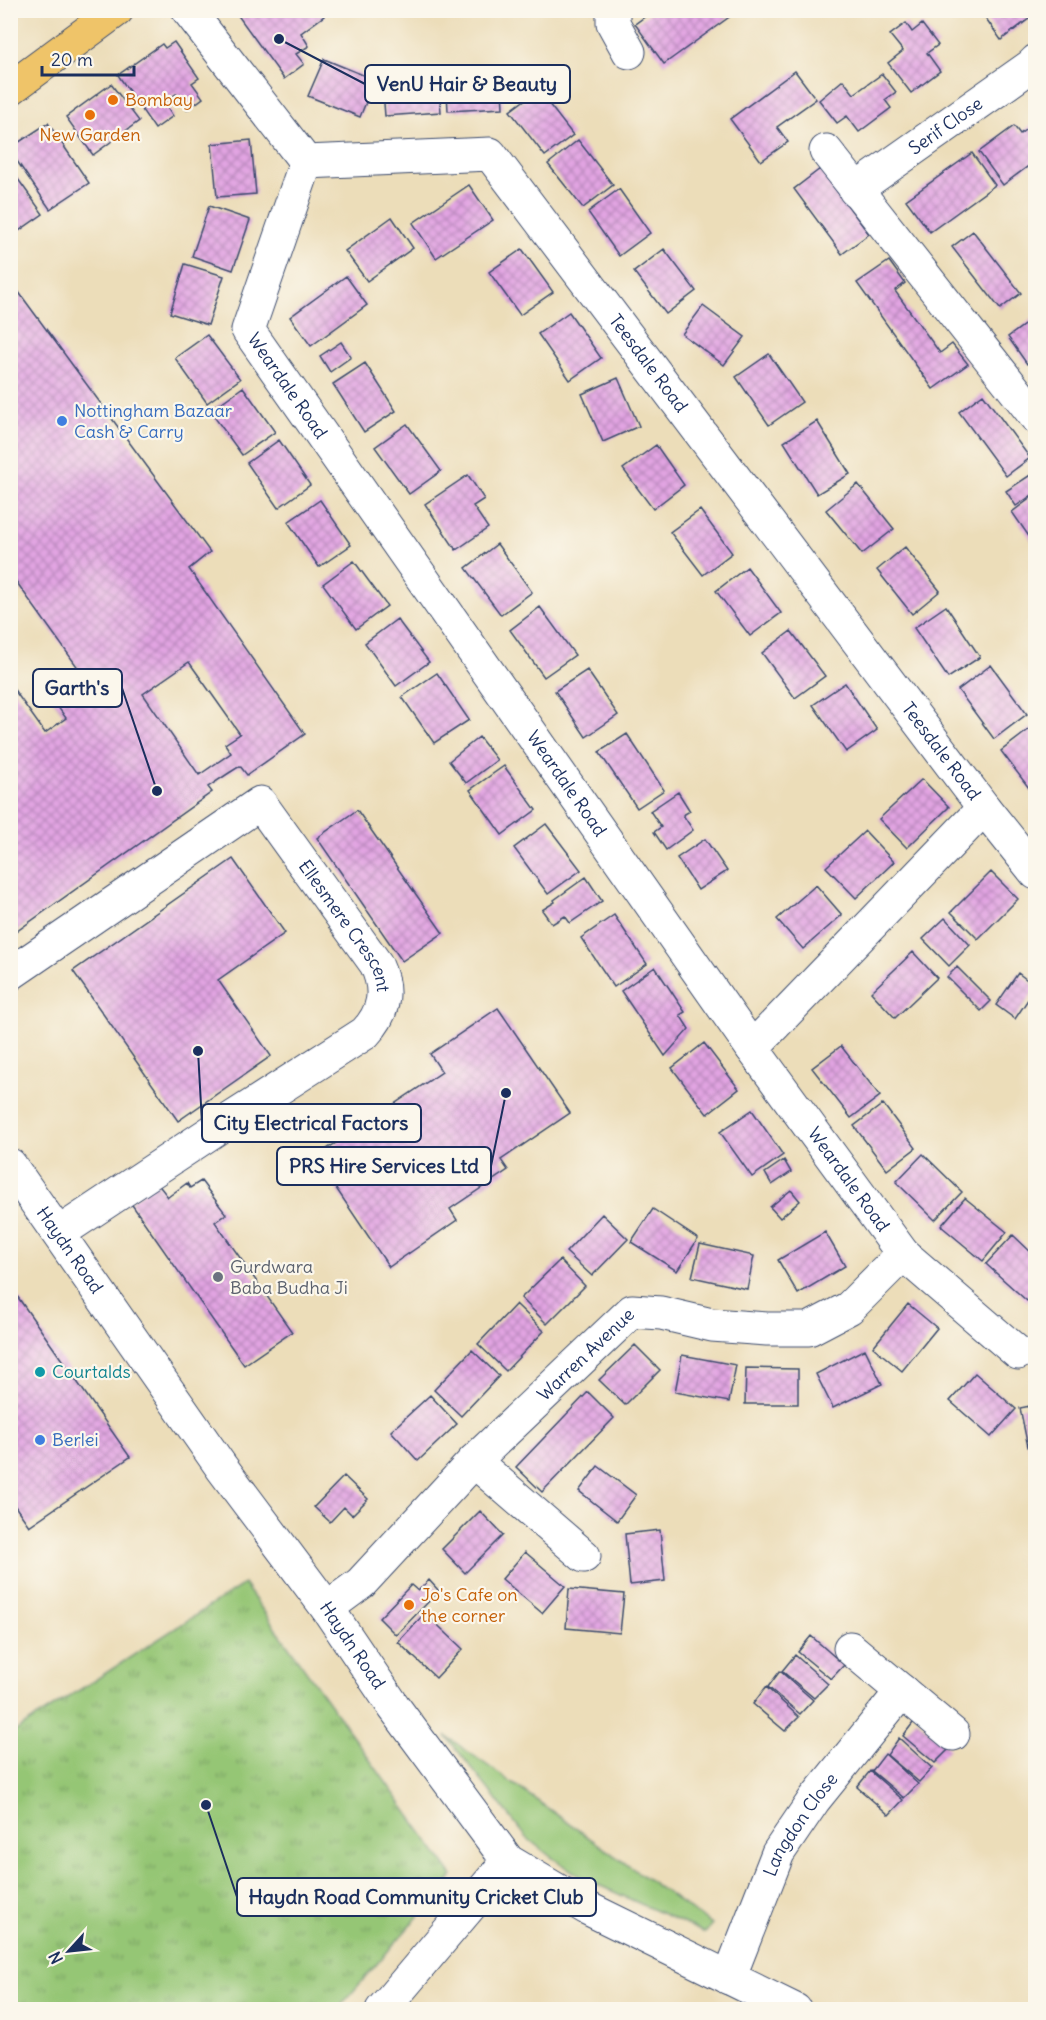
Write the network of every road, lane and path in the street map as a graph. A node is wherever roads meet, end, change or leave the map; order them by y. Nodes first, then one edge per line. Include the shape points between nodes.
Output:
1 (117, 10) edge
2 (188, 10) edge
3 (613, 10) edge
4 (630, 52) dead end
5 (1035, 61) edge
6 (10, 89) edge
7 (826, 151) dead end
8 (306, 162) junction
9 (855, 190) junction
10 (1031, 403) edge
11 (984, 808) junction
12 (1035, 873) edge
13 (10, 974) edge
14 (752, 1048) junction
15 (10, 1164) edge
16 (59, 1233) junction
17 (903, 1254) junction
18 (1018, 1353) dead end
19 (474, 1461) junction
20 (584, 1556) dead end
21 (327, 1608) junction
22 (850, 1648) dead end
23 (902, 1691) junction
24 (953, 1734) dead end
25 (508, 1861) junction
26 (729, 1978) junction
27 (382, 2010) edge
28 (795, 2010) edge

1 - 6 main road
2 - 8 street
3 - 4 street via 613,23
5 - 9 street, Serif Close
7 - 9 street
8 - 11 street, Teesdale Road via 490,154
8 - 14 street, Weardale Road via 248,330
9 - 10 street via 999,371
11 - 12 street, Teesdale Road
11 - 14 street
13 - 16 street, Ellesmere Crescent via 260,802 376,964 384,987 380,1012 365,1033
14 - 17 street, Weardale Road
15 - 16 street, Haydn Road
16 - 21 street, Haydn Road via 222,1468
17 - 18 street, Weardale Road
17 - 19 street, Warren Avenue via 849,1308 809,1329 712,1325 661,1313 632,1311
19 - 20 street
19 - 21 street, Warren Avenue via 361,1582
21 - 25 street, Haydn Road via 394,1707
22 - 23 street
23 - 24 street
23 - 26 street, Langdon Close via 814,1800 778,1853
25 - 26 street, Haydn Road via 587,1908
25 - 27 street
26 - 28 street, Haydn Road

